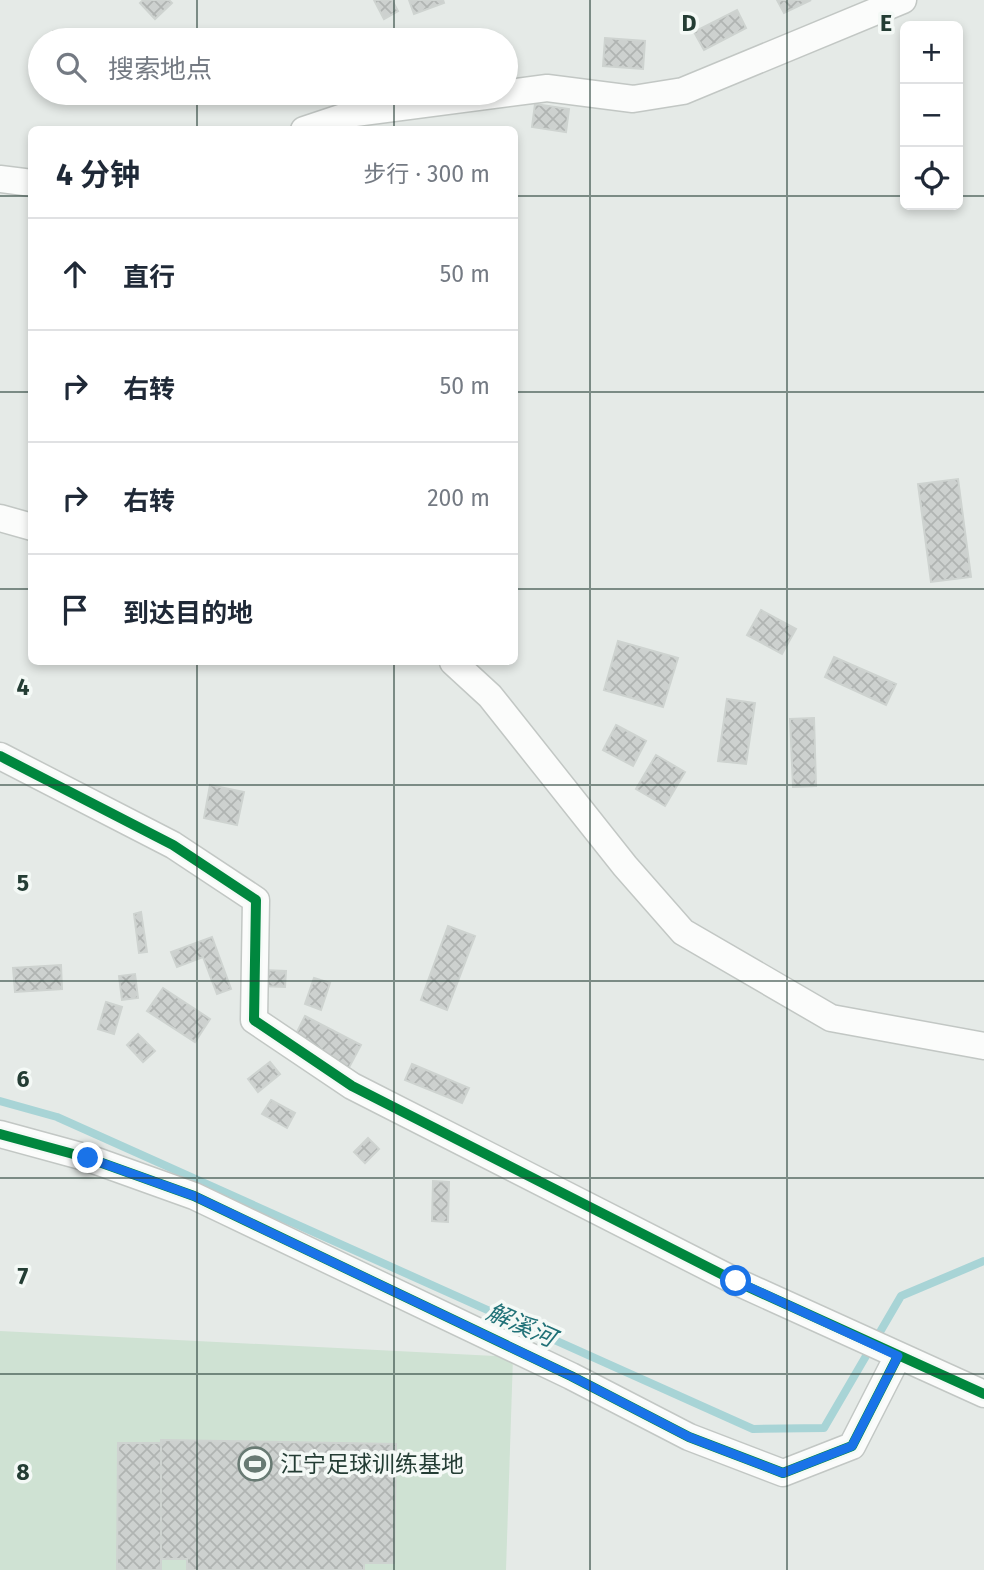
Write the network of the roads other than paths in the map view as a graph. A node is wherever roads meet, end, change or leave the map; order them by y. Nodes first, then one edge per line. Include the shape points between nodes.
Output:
1 (902, 0) edge
2 (518, 92) edge
3 (416, 105) edge
4 (316, 126) edge
5 (0, 179) edge
6 (28, 182) edge
7 (0, 518) edge
8 (28, 526) edge
9 (456, 665) edge
10 (0, 756) edge
11 (984, 1046) edge
12 (0, 1134) edge
13 (898, 1356) junction
14 (984, 1394) edge

1 - 2 street via 683,91 633,99 547,88
3 - 4 street via 355,113
5 - 6 street
7 - 8 street
9 - 11 street via 490,696 683,932 831,1018
10 - 13 street via 173,845 256,900 254,1020 352,1086 724,1275
12 - 13 street via 88,1158 194,1196 689,1437 783,1473 852,1446
13 - 14 street

